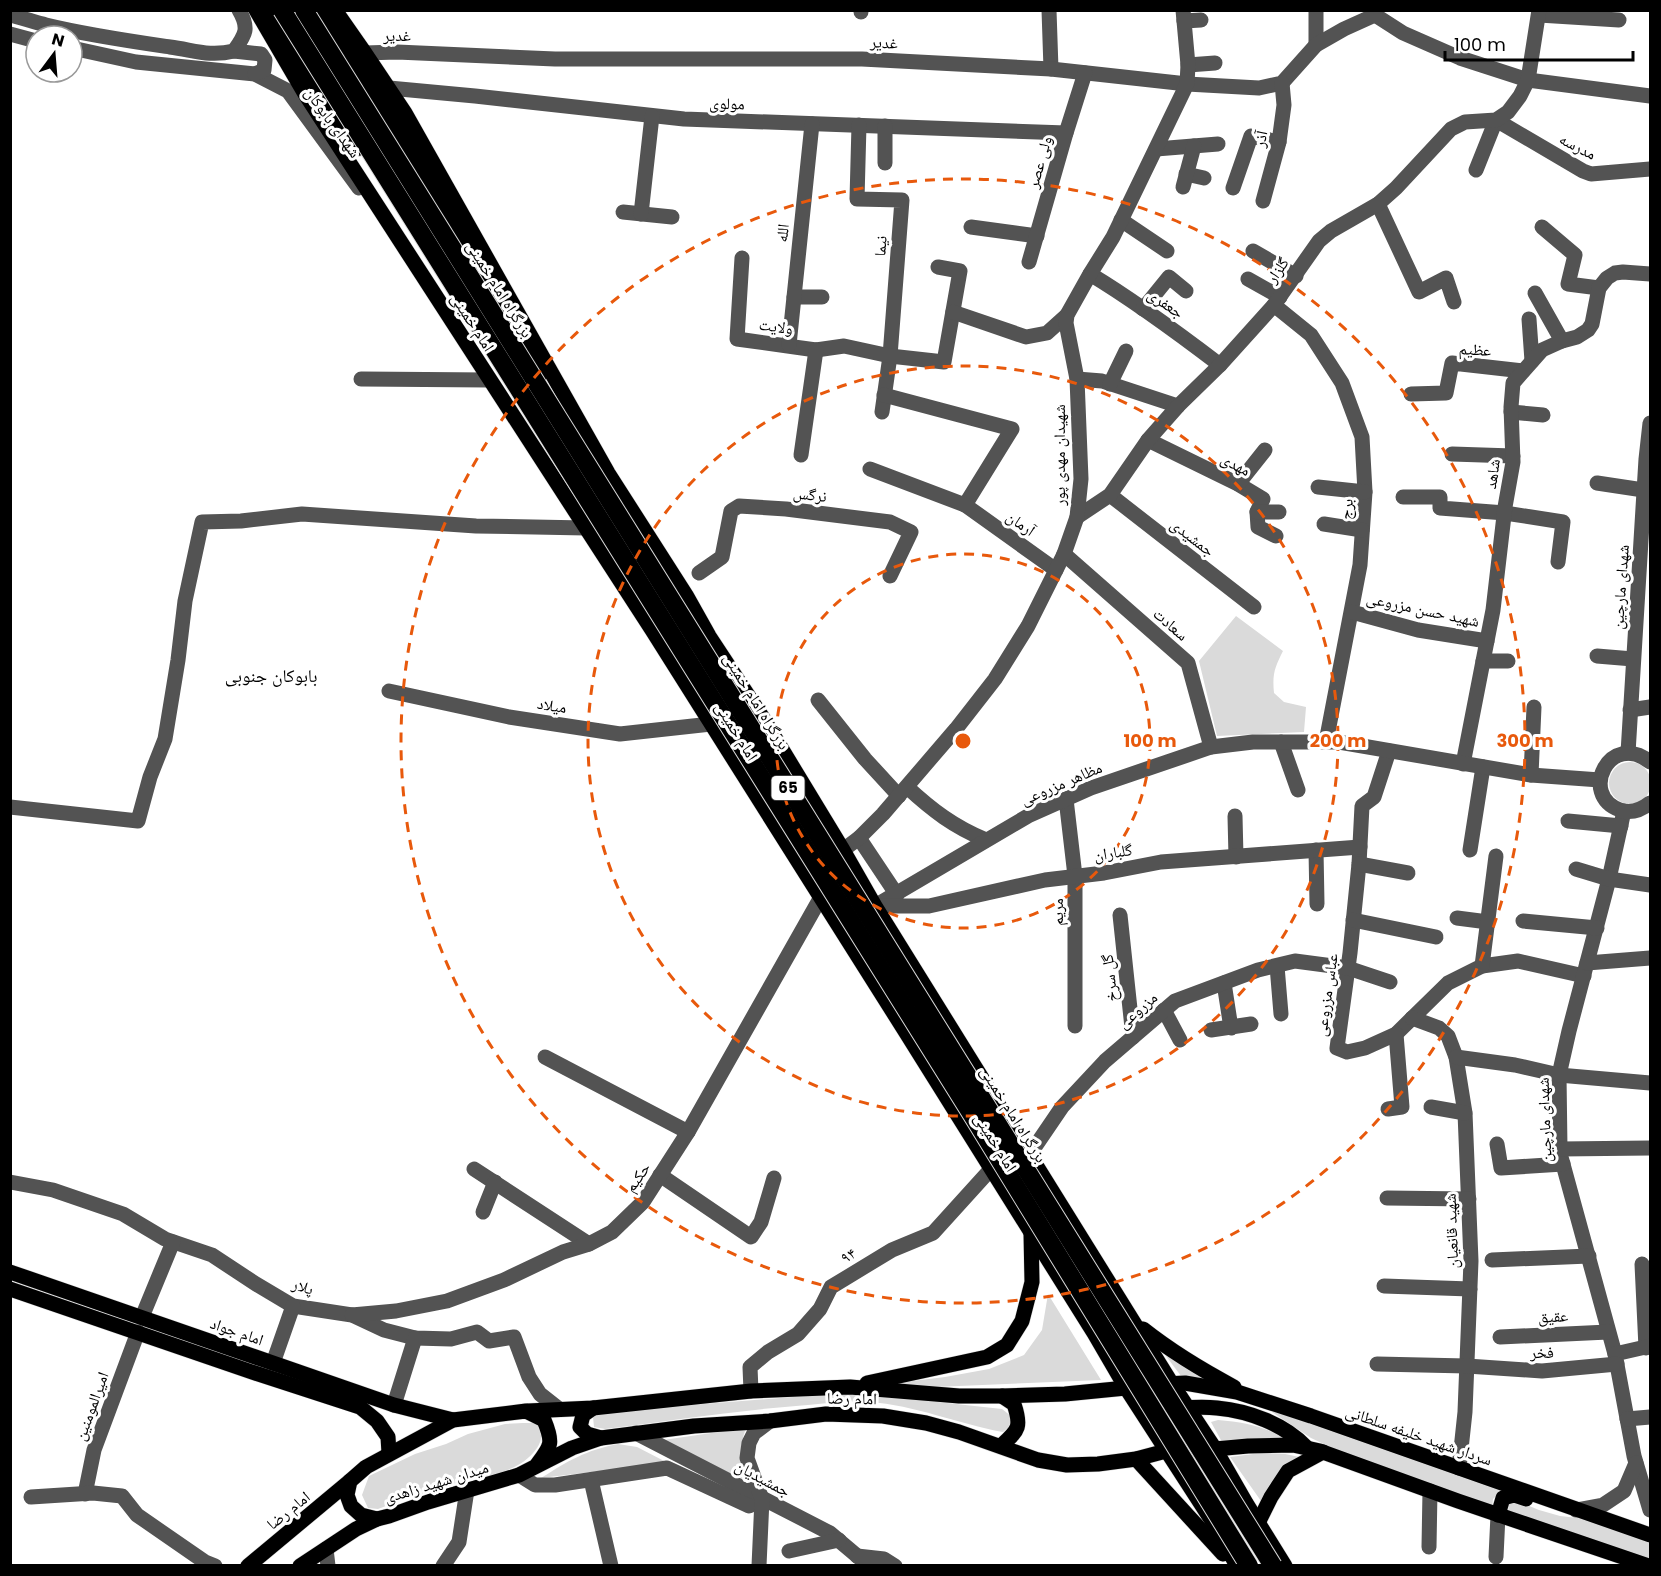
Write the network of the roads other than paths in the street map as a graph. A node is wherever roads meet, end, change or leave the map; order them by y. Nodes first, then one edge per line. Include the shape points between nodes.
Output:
1 (239, 10) edge
2 (256, 10) edge
3 (268, 10) edge
4 (282, 10) edge
5 (304, 10) edge
6 (325, 10) edge
7 (335, 10) edge
8 (1049, 10) edge
9 (1316, 10) edge
10 (1375, 13) edge
11 (1539, 13) edge
12 (10, 15) edge
13 (1184, 16) edge
14 (1201, 20) dead end
15 (1619, 20) dead end
16 (1316, 45) junction
17 (84, 51) edge
18 (234, 51) junction
19 (365, 53) junction
20 (1215, 63) dead end
21 (1188, 65) junction
22 (1051, 69) junction
23 (1085, 73) junction
24 (255, 74) junction
25 (1528, 80) junction
26 (1282, 83) junction
27 (1187, 84) junction
28 (389, 88) junction
29 (1650, 96) edge
30 (652, 116) junction
31 (1496, 120) junction
32 (812, 124) junction
33 (858, 125) junction
34 (885, 126) junction
35 (1066, 133) junction
36 (1279, 142) junction
37 (1218, 144) dead end
38 (1194, 146) junction
39 (1156, 149) junction
40 (885, 164) dead end
41 (1476, 170) dead end
42 (1650, 170) edge
43 (1204, 178) dead end
44 (1233, 188) dead end
45 (1263, 201) dead end
46 (1378, 204) junction
47 (623, 212) dead end
48 (641, 214) junction
49 (672, 217) dead end
50 (1121, 220) junction
51 (970, 227) dead end
52 (1542, 227) dead end
53 (397, 236) junction
54 (1037, 236) junction
55 (1167, 251) dead end
56 (1253, 251) dead end
57 (742, 258) dead end
58 (1029, 262) dead end
59 (938, 267) dead end
60 (1090, 273) junction
61 (1650, 274) edge
62 (1296, 276) junction
63 (1248, 279) dead end
64 (1599, 288) junction
65 (1186, 291) dead end
66 (1535, 293) dead end
67 (794, 297) junction
68 (822, 297) dead end
69 (1277, 301) junction
70 (1454, 302) dead end
71 (1143, 309) junction
72 (953, 312) junction
73 (1067, 315) junction
74 (1529, 319) dead end
75 (1562, 341) junction
76 (789, 345) junction
77 (816, 350) junction
78 (1126, 351) dead end
79 (890, 356) junction
80 (1220, 365) junction
81 (1527, 366) junction
82 (361, 379) dead end
83 (1077, 379) junction
84 (489, 380) junction
85 (1110, 384) junction
86 (1411, 394) dead end
87 (884, 395) junction
88 (1178, 406) junction
89 (882, 412) dead end
90 (1511, 412) junction
91 (1543, 415) dead end
92 (1650, 423) edge
93 (1148, 440) junction
94 (1265, 450) dead end
95 (1452, 454) dead end
96 (801, 455) dead end
97 (1513, 456) junction
98 (577, 467) junction
99 (870, 469) dead end
100 (1597, 483) dead end
101 (1238, 484) junction
102 (1318, 487) dead end
103 (1647, 491) edge
104 (1365, 492) junction
105 (1110, 495) junction
106 (1403, 497) dead end
107 (965, 505) junction
108 (1257, 512) junction
109 (1279, 512) dead end
110 (1504, 513) junction
111 (1077, 517) junction
112 (1324, 524) dead end
113 (586, 528) junction
114 (1362, 530) junction
115 (1276, 536) dead end
116 (1064, 554) junction
117 (1558, 562) dead end
118 (1056, 570) junction
119 (699, 573) dead end
120 (890, 576) dead end
121 (1644, 586) edge
122 (1254, 607) dead end
123 (1352, 612) junction
124 (1487, 641) junction
125 (717, 647) junction
126 (1597, 656) dead end
127 (1633, 659) junction
128 (1483, 661) junction
129 (1508, 661) dead end
130 (678, 671) junction
131 (389, 691) dead end
132 (818, 700) dead end
133 (1534, 706) dead end
134 (1650, 707) edge
135 (1630, 710) junction
136 (711, 724) junction
137 (1281, 742) junction
138 (1326, 742) junction
139 (1212, 747) junction
140 (1389, 751) junction
141 (1628, 753) junction
142 (1650, 762) edge
143 (1463, 764) junction
144 (1483, 767) junction
145 (1531, 775) junction
146 (1600, 780) junction
147 (1298, 790) dead end
148 (903, 792) junction
149 (1066, 800) junction
150 (1650, 803) edge
151 (10, 807) edge
152 (1235, 816) dead end
153 (1622, 819) junction
154 (1568, 821) dead end
155 (859, 838) junction
156 (987, 840) junction
157 (1360, 847) junction
158 (843, 850) junction
159 (1316, 850) junction
160 (1470, 850) dead end
161 (1496, 856) dead end
162 (1236, 857) junction
163 (1359, 864) junction
164 (1576, 868) dead end
165 (1408, 873) dead end
166 (1075, 876) junction
167 (1609, 879) junction
168 (1650, 885) edge
169 (897, 895) junction
170 (820, 897) junction
171 (1317, 904) dead end
172 (876, 906) junction
173 (1120, 915) dead end
174 (1457, 918) dead end
175 (1353, 920) junction
176 (1523, 921) dead end
177 (1488, 922) junction
178 (1597, 928) junction
179 (1436, 937) dead end
180 (1650, 958) edge
181 (1277, 966) junction
182 (1482, 966) junction
183 (1347, 968) junction
184 (1585, 970) junction
185 (1390, 982) dead end
186 (1224, 983) junction
187 (1164, 1010) junction
188 (1281, 1014) dead end
189 (1413, 1018) junction
190 (1251, 1024) dead end
191 (1075, 1026) dead end
192 (1231, 1028) junction
193 (1211, 1030) dead end
194 (1396, 1034) junction
195 (1133, 1037) junction
196 (1180, 1040) dead end
197 (545, 1057) dead end
198 (1456, 1057) junction
199 (1559, 1075) junction
200 (1650, 1083) edge
201 (1431, 1107) dead end
202 (1388, 1109) dead end
203 (1465, 1113) junction
204 (688, 1132) junction
205 (1497, 1144) dead end
206 (1650, 1148) edge
207 (1030, 1154) junction
208 (1561, 1156) junction
209 (474, 1169) dead end
210 (991, 1169) junction
211 (660, 1175) junction
212 (774, 1179) dead end
213 (10, 1182) edge
214 (495, 1182) junction
215 (1387, 1198) dead end
216 (1469, 1199) junction
217 (483, 1212) dead end
218 (1031, 1233) junction
219 (173, 1242) junction
220 (589, 1244) junction
221 (1589, 1256) junction
222 (1492, 1260) dead end
223 (1642, 1264) dead end
224 (10, 1272) edge
225 (1384, 1286) dead end
226 (10, 1289) edge
227 (1470, 1289) junction
228 (292, 1306) junction
229 (352, 1315) junction
230 (1134, 1322) junction
231 (140, 1325) junction
232 (1608, 1332) junction
233 (1500, 1337) dead end
234 (415, 1338) junction
235 (1648, 1347) edge
236 (1616, 1359) junction
237 (273, 1363) junction
238 (1377, 1364) dead end
239 (1467, 1366) junction
240 (1172, 1384) junction
241 (850, 1387) junction
242 (1126, 1388) junction
243 (751, 1391) junction
244 (1002, 1396) junction
245 (1255, 1398) junction
246 (394, 1405) junction
247 (593, 1408) junction
248 (1189, 1409) junction
249 (559, 1410) junction
250 (526, 1411) junction
251 (1650, 1417) edge
252 (1627, 1419) junction
253 (453, 1420) junction
254 (770, 1421) junction
255 (636, 1433) junction
256 (601, 1438) junction
257 (1001, 1446) junction
258 (1215, 1449) junction
259 (1315, 1450) junction
260 (1166, 1451) junction
261 (389, 1453) junction
262 (1136, 1459) junction
263 (1636, 1463) junction
264 (536, 1466) junction
265 (1459, 1468) junction
266 (519, 1475) junction
267 (591, 1480) junction
268 (350, 1481) junction
269 (467, 1490) junction
270 (1430, 1491) junction
271 (85, 1494) junction
272 (31, 1497) dead end
273 (755, 1502) junction
274 (1576, 1510) junction
275 (1650, 1510) edge
276 (1498, 1515) junction
277 (377, 1519) junction
278 (1258, 1523) junction
279 (1650, 1535) edge
280 (839, 1540) junction
281 (1429, 1547) dead end
282 (326, 1549) junction
283 (789, 1551) dead end
284 (1496, 1557) dead end
285 (861, 1561) edge
286 (1641, 1565) edge
287 (215, 1566) edge
288 (248, 1566) edge
289 (300, 1566) edge
290 (328, 1566) edge
291 (443, 1566) edge
292 (610, 1566) edge
293 (759, 1566) edge
294 (896, 1566) edge
295 (1236, 1566) edge
296 (1249, 1566) edge
297 (1273, 1566) edge
298 (1285, 1566) edge

1 - 18 street via 245,21 245,35
2 - 53 main road, امام خمینی via 304,94
3 - 98 highway
4 - 98 highway, بزرگراه امام خمینی / 65, bridge
5 - 98 highway, بزرگراه امام خمینی / 65, bridge
6 - 98 highway via 486,273
7 - 19 main road, امام خمینی
8 - 22 street
9 - 16 street
10 - 16 street
10 - 25 street via 1403,33
11 - 15 street
11 - 25 street
12 - 18 street via 47,26 190,52
13 - 14 street
13 - 21 street
16 - 26 street
17 - 24 street, شهدای بابوکان via 136,62
18 - 24 street via 261,54 264,70
19 - 22 street, غدیر via 555,59 862,58
19 - 28 main road, امام خمینی
20 - 21 street
21 - 27 street
22 - 23 street, غدیر
23 - 27 street, غدیر
23 - 35 street, ولی عصر
24 - 53 street, شهدای بابوکان via 288,91
25 - 29 street
25 - 31 street via 1508,112
26 - 27 street, غدیر via 1259,88
26 - 36 street, آذر via 1284,105
27 - 39 street
28 - 30 street, مولوی
28 - 125 main road, امام خمینی via 608,472
30 - 32 street, مولوی
30 - 48 street
31 - 41 street
31 - 42 street, مدرسه via 1591,174
31 - 46 street, گلزار via 1465,122 1451,129
32 - 33 street, مولوی
32 - 67 street, الله
33 - 34 street, مولوی
33 - 79 street, نیما via 857,200 902,200
34 - 35 street, مولوی
34 - 40 street
35 - 54 street, ولی عصر
36 - 44 street via 1251,136
36 - 45 street, آذر
37 - 38 street
38 - 39 street
38 - 43 street via 1185,181
39 - 50 street
46 - 62 street, گلزار via 1331,231
46 - 70 street via 1419,292 1446,278
47 - 48 street
48 - 49 street
50 - 55 street
50 - 60 street
51 - 54 street
52 - 64 street via 1575,255 1568,284
53 - 84 main road, امام خمینی
54 - 58 street, ولی عصر
56 - 62 street
57 - 76 street, ولایت via 737,339
59 - 72 street via 960,271
60 - 71 street, جعفری
60 - 73 street
61 - 64 street via 1615,273
62 - 69 street, گلزار
63 - 69 street, برج
64 - 75 street via 1588,330 1577,338
65 - 71 street via 1169,277
66 - 75 street
67 - 68 street
67 - 76 street, الله
69 - 80 street, گلزار
69 - 104 street, برج via 1311,335 1342,383 1362,437
71 - 80 street, جعفری
72 - 73 street via 1026,337 1047,333
72 - 79 street, ولایت via 944,362
73 - 83 street, شهیدان مهدی پور
74 - 81 street
75 - 81 street via 1542,350
76 - 77 street, ولایت
77 - 79 street, ولایت via 844,346
77 - 96 street
78 - 85 street
79 - 87 street, نیما
80 - 88 street, گلزار
81 - 86 street, عظیم via 1452,363 1446,393
81 - 90 street, شاهد via 1513,383
82 - 84 street
83 - 85 street
83 - 111 street, شهیدان مهدی پور via 1081,479
84 - 113 main road, امام خمینی
85 - 88 street
87 - 89 street, نیما
87 - 107 street via 1012,429
88 - 93 street, گلزار
90 - 91 street
90 - 97 street, شاهد
92 - 103 street, شهدای مارچین
93 - 101 street, مهدی
93 - 105 street, گلزار
94 - 101 street
95 - 97 street
97 - 110 street, شاهد
98 - 296 highway, بزرگراه امام خمینی / 65, bridge
98 - 297 highway, بزرگراه امام خمینی / 65, bridge
99 - 107 street, آرمان
100 - 103 street
101 - 108 street, مهدی via 1263,499
102 - 104 street
103 - 121 street, شهدای مارچین
104 - 114 street, برج
105 - 111 street, گلزار
105 - 122 street, جمشیدی
106 - 110 street via 1440,497 1440,508
107 - 118 street, آرمان
108 - 109 street
108 - 115 street, مهدی via 1258,527
110 - 117 street via 1563,522
110 - 124 street, شاهد
111 - 116 street, شهیدان مهدی پور
112 - 114 street
113 - 130 main road, امام خمینی
113 - 151 street via 476,526 302,514 202,522 184,601 165,739 138,821
114 - 123 street, برج
116 - 118 street, شهیدان مهدی پور
116 - 139 street, سعادت via 1188,663
118 - 148 street, شهیدان مهدی پور via 1028,626 994,679
119 - 120 street, نرگس via 722,557 731,511 739,506 890,522 911,532
121 - 127 street, شهدای مارچین
123 - 124 street, شهید حسن مزروعی via 1418,630
123 - 138 street, برج
124 - 128 street, شاهد
125 - 130 main road
125 - 158 main road, امام خمینی
126 - 127 street
127 - 135 street, شهدای مارچین
128 - 129 street
128 - 143 street, شاهد
130 - 136 main road, امام خمینی
131 - 136 street, میلاد via 509,717 620,734
132 - 148 street via 865,759
133 - 145 street
134 - 135 street
135 - 141 street, شهدای مارچین
136 - 170 main road, امام خمینی
137 - 138 street, مظاهر مزروعی
137 - 139 street, مظاهر مزروعی via 1253,741
137 - 147 street
138 - 140 street, مظاهر مزروعی
139 - 149 street, مظاهر مزروعی
140 - 143 street, مظاهر مزروعی
140 - 157 street, عباس مزروعی via 1374,797 1362,806
141 - 142 street
141 - 146 street via 1612,759
143 - 144 street, مظاهر مزروعی
144 - 145 street, مظاهر مزروعی
144 - 160 street
145 - 146 street, مظاهر مزروعی
146 - 153 street via 1604,796
148 - 155 street, شهیدان مهدی پور
148 - 156 street via 965,831
149 - 156 street, مظاهر مزروعی
149 - 166 street, مریم
150 - 153 street
152 - 162 street
153 - 154 street
153 - 167 street, شهدای مارچین
155 - 158 street, شهیدان مهدی پور
155 - 169 street
156 - 169 street, مظاهر مزروعی
157 - 159 street, گلباران
157 - 163 street, عباس مزروعی
158 - 172 main road, امام خمینی
159 - 162 street, گلباران
159 - 171 street
161 - 177 street
162 - 166 street, گلباران via 1161,862
163 - 165 street
163 - 175 street, عباس مزروعی
164 - 167 street
166 - 172 street, گلباران via 929,906
166 - 191 street, مریم
167 - 168 street
167 - 178 street, شهدای مارچین
169 - 172 street, مظاهر مزروعی
170 - 204 street, حکیم
170 - 210 main road, امام خمینی
172 - 207 main road, امام خمینی
173 - 195 street, گل سرخ
174 - 177 street
175 - 179 street
175 - 183 street, عباس مزروعی
176 - 178 street
177 - 182 street
178 - 184 street, شهدای مارچین
180 - 184 street, عباس مزروعی
181 - 183 street, مزروعی via 1295,961
181 - 186 street, مزروعی
181 - 188 street
182 - 184 street, عباس مزروعی via 1518,961
182 - 189 street, عباس مزروعی via 1448,983
183 - 185 street, مزروعی
183 - 194 street, عباس مزروعی via 1337,1048 1347,1052 1365,1048
184 - 199 street, شهدای مارچین
186 - 187 street, مزروعی via 1175,1001
186 - 192 street
187 - 195 street, مزروعی
187 - 196 street
189 - 194 street, عباس مزروعی
189 - 198 street, شهید قانعیان via 1448,1036
190 - 192 street
192 - 193 street
194 - 202 street via 1402,1107
195 - 207 street, مزروعی via 1062,1107
197 - 204 street
198 - 199 street
198 - 203 street, شهید قانعیان
199 - 200 street
199 - 208 street, شهدای مارچین
201 - 203 street
203 - 216 street, شهید قانعیان
204 - 211 street, حکیم
205 - 208 street via 1501,1168
206 - 208 street
207 - 230 main road, امام خمینی
208 - 221 street, شهدای مارچین
209 - 214 street
210 - 218 main road, امام خمینی
210 - 243 street, ۹۴ via 933,1233 891,1250 831,1287 820,1309 798,1334 750,1367
211 - 212 street via 751,1236 761,1222
211 - 220 street, حکیم via 643,1202 612,1232
213 - 219 street, پلار via 53,1190 123,1214
214 - 217 street
214 - 220 street
215 - 216 street
216 - 227 street, شهید قانعیان
218 - 241 main road via 1032,1282 1022,1321 1007,1344 987,1357
218 - 242 main road, امام خمینی
219 - 228 street, پلار via 212,1255
219 - 231 street, امیرالمومنین
220 - 229 street, حکیم via 447,1301
221 - 222 street
221 - 232 street, شهدای مارچین
223 - 235 street
224 - 231 main road, امام جواد
225 - 227 street
226 - 231 main road, امام جواد
227 - 239 street, شهید قانعیان
228 - 229 street, پلار
228 - 237 street
229 - 234 street, پلار via 384,1330
230 - 240 main road, امام خمینی
230 - 245 main road via 1201,1369
231 - 237 main road, امام جواد
231 - 261 main road, امام جواد via 249,1371 360,1407 388,1437
231 - 271 street, امیرالمومنین via 94,1450
232 - 233 street, عقیق
232 - 236 street, شهدای مارچین
234 - 246 street
234 - 249 street, پلار via 451,1339 477,1332 489,1341 514,1337 529,1377 540,1394
235 - 236 street, فخر
236 - 239 street, فخر via 1542,1371
236 - 252 street, شهدای مارچین
237 - 246 main road, امام جواد
238 - 239 street, فخر
239 - 265 street, شهید قانعیان
240 - 242 main road, سردار شهید خلیفه سلطانی
240 - 245 main road, سردار شهید خلیفه سلطانی via 1185,1383
240 - 248 main road, امام خمینی
241 - 243 main road, امام رضا
241 - 244 main road, امام رضا
242 - 244 main road, امام رضا
242 - 248 main road via 1152,1405
242 - 260 main road, امام خمینی
243 - 247 main road, امام رضا
244 - 257 main road via 1014,1404 1019,1418 1016,1433
245 - 265 main road, سردار شهید خلیفه سلطانی
246 - 253 main road, امام جواد
247 - 249 main road, امام رضا
247 - 256 main road via 583,1415 580,1427
248 - 258 main road, امام خمینی
248 - 259 main road via 1216,1408 1265,1420
249 - 250 main road, امام رضا
250 - 253 main road
250 - 264 main road via 544,1420 551,1436 548,1450
251 - 252 street
252 - 263 street, شهدای مارچین
253 - 261 main road
254 - 255 main road, امام رضا
254 - 257 main road, امام رضا via 826,1414 883,1416 926,1423
254 - 273 street via 754,1433 749,1443 747,1458
255 - 256 main road, امام رضا
255 - 273 street, جمشیدیان via 674,1451
256 - 264 main road, امام رضا
257 - 262 main road, امام رضا via 1038,1460 1067,1465
258 - 259 main road via 1293,1445
258 - 260 main road, امام رضا
258 - 278 main road, امام خمینی
259 - 270 main road
259 - 278 main road via 1288,1471
260 - 262 main road, امام رضا
260 - 295 main road, امام خمینی via 1214,1524
261 - 268 main road
262 - 295 main road
263 - 274 street via 1624,1491 1603,1505
263 - 275 street, شهدای مارچین
264 - 266 main road, میدان شهید زاهدی
265 - 274 main road, سردار شهید خلیفه سلطانی
266 - 267 street via 535,1485
266 - 269 main road, میدان شهید زاهدی
267 - 273 street via 667,1468
267 - 292 street
268 - 277 main road, میدان شهید زاهدی via 347,1495 351,1506 362,1515
268 - 288 main road, امام رضا
269 - 277 main road, میدان شهید زاهدی
269 - 291 street via 459,1542
270 - 276 main road
270 - 281 street
271 - 272 street
271 - 287 street via 122,1496 137,1515
273 - 280 street, جمشیدیان
273 - 293 street
274 - 276 main road via 1514,1495 1503,1498
274 - 279 main road, سردار شهید خلیفه سلطانی
276 - 284 street
276 - 286 main road
277 - 282 main road
278 - 298 main road, امام خمینی
280 - 283 street
280 - 285 street, جمشیدیان
282 - 289 main road
282 - 290 street
285 - 294 street via 884,1558

